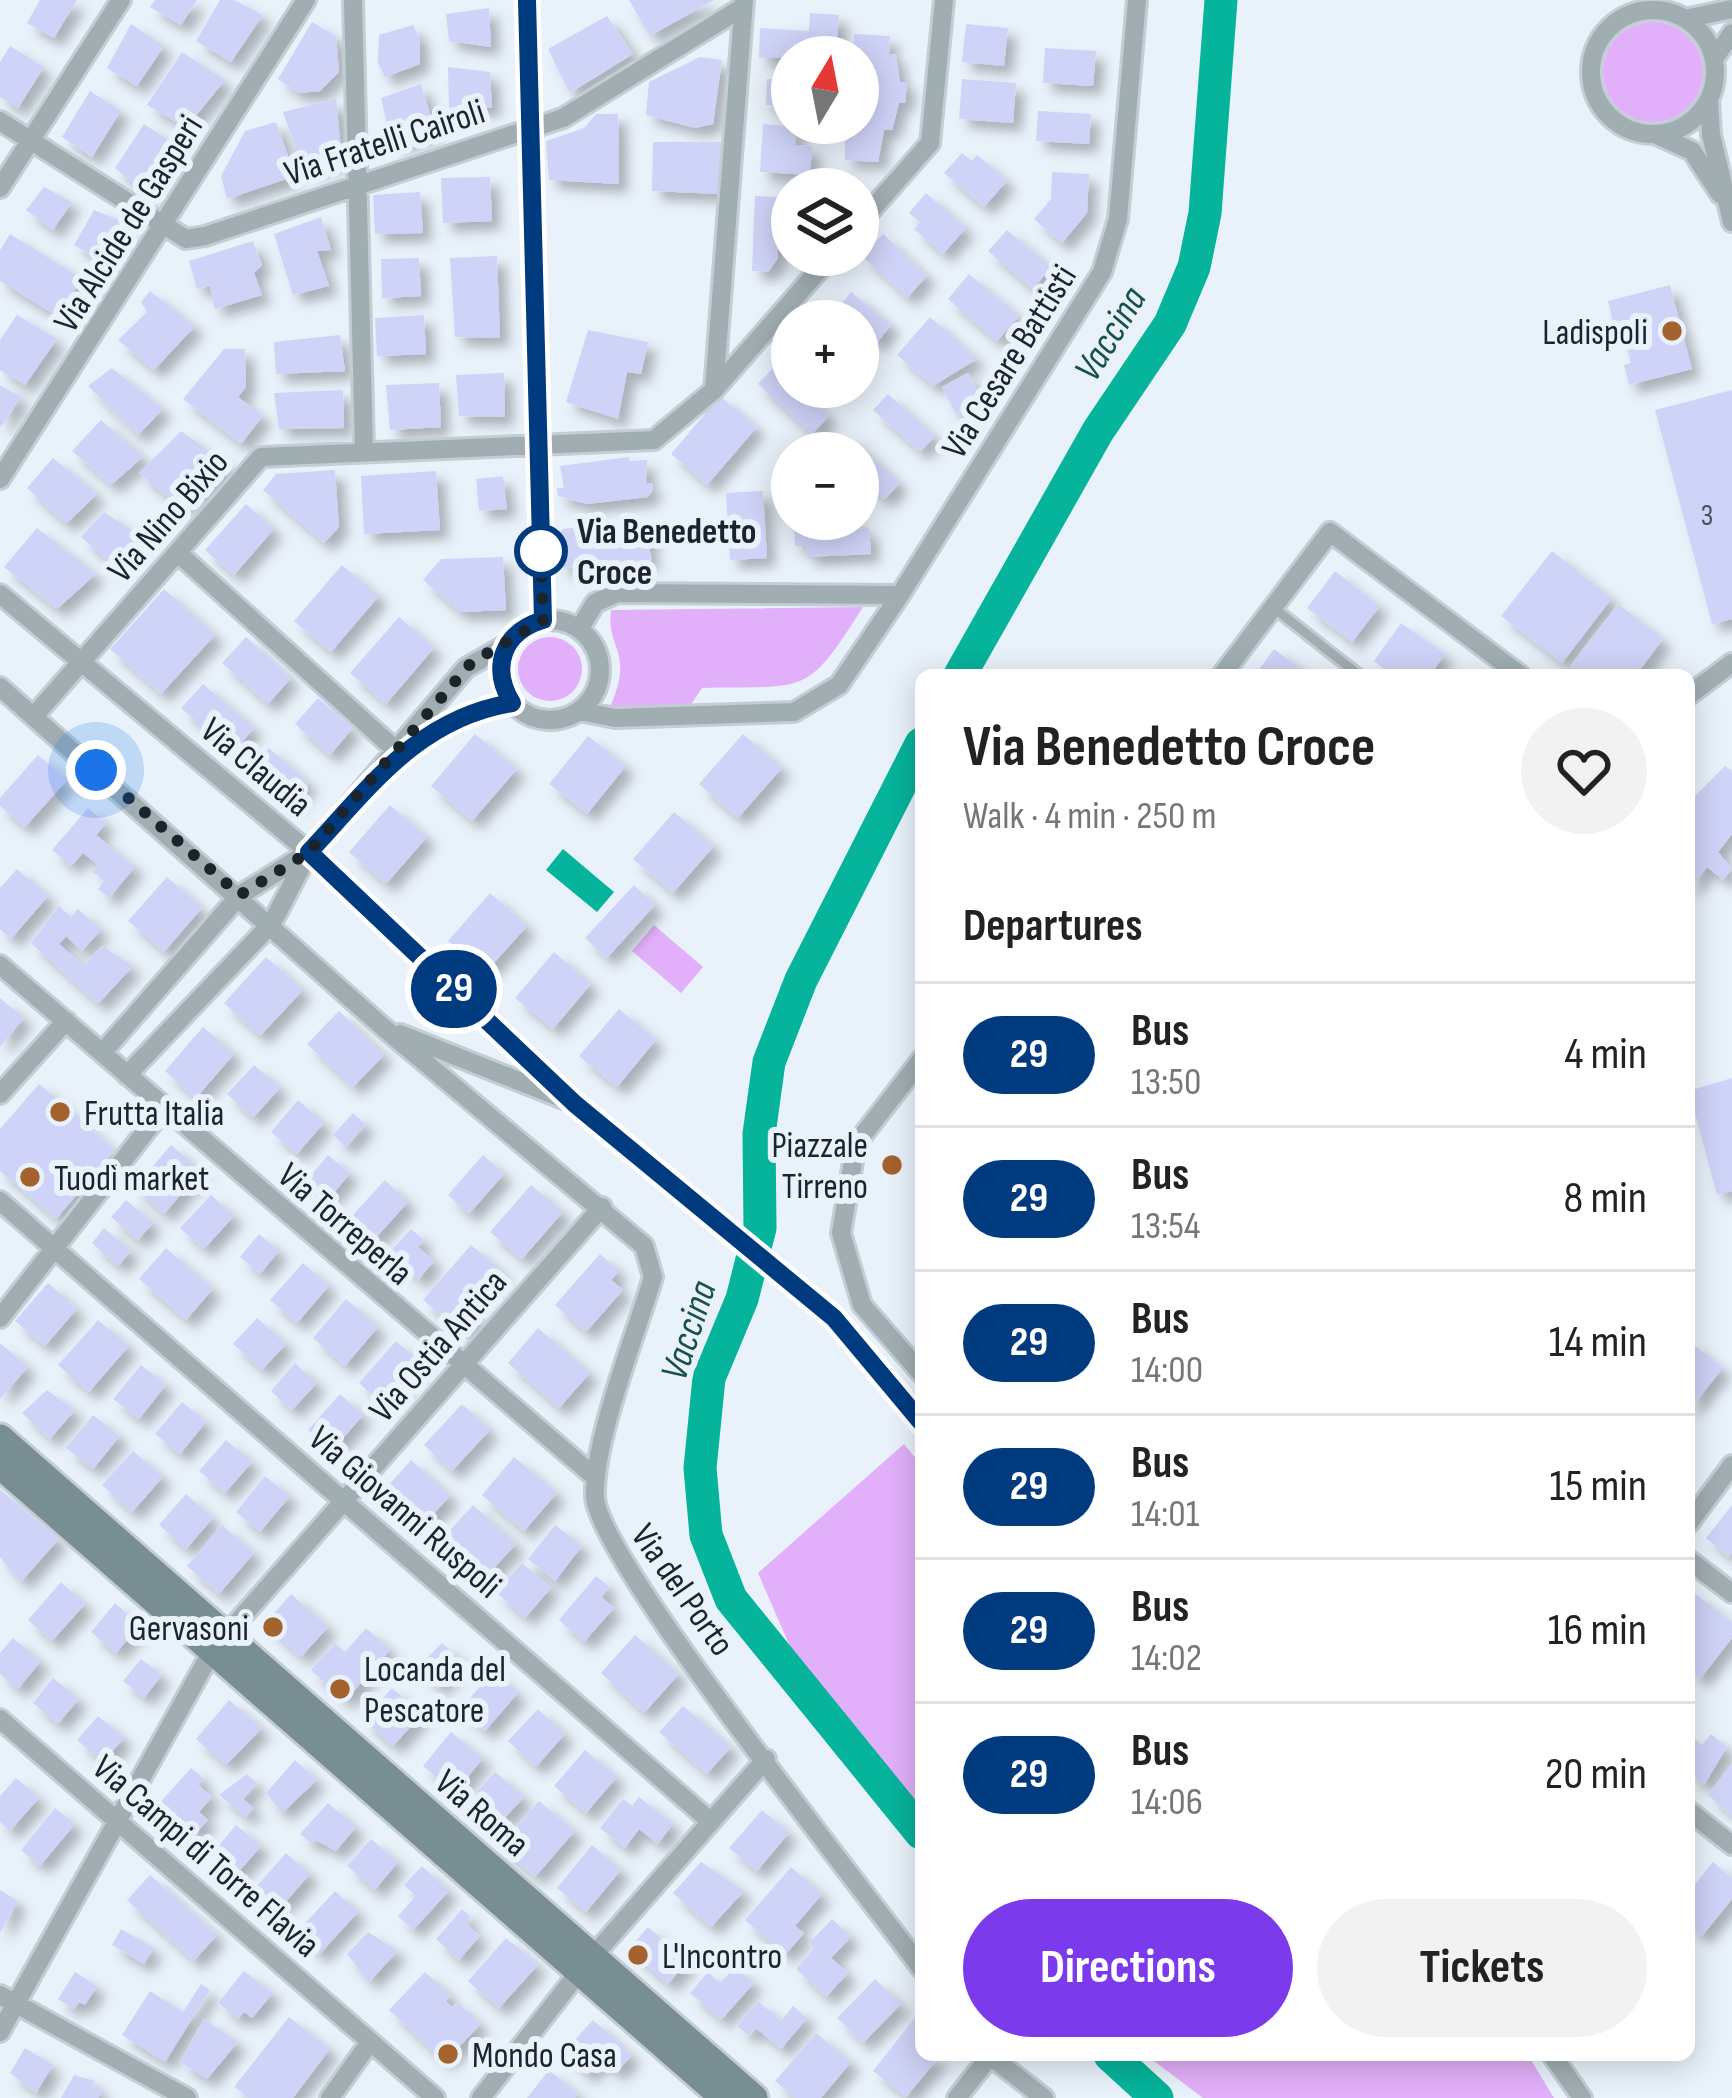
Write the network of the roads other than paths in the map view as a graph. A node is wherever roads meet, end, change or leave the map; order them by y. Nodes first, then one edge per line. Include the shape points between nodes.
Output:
1 (121, 0) edge
2 (306, 0) edge
3 (353, 0) edge
4 (527, 0) edge
5 (944, 0) edge
6 (1137, 0) edge
7 (743, 4) edge
8 (1631, 8) edge
9 (1732, 9) edge
10 (1675, 11) edge
11 (1732, 34) edge
12 (1714, 58) junction
13 (1709, 99) junction
14 (0, 122) edge
15 (527, 128) junction
16 (1654, 134) junction
17 (30, 140) junction
18 (361, 181) junction
19 (0, 188) edge
20 (879, 201) edge
21 (1729, 213) edge
22 (164, 226) junction
23 (814, 276) edge
24 (714, 390) junction
25 (538, 446) junction
26 (364, 451) junction
27 (0, 479) edge
28 (178, 553) junction
29 (0, 594) edge
30 (900, 595) junction
31 (1273, 608) junction
32 (543, 620) junction
33 (580, 628) junction
34 (506, 645) junction
35 (82, 663) junction
36 (1732, 663) edge
37 (1227, 669) edge
38 (1344, 669) edge
39 (1512, 669) edge
40 (0, 687) edge
41 (1695, 691) edge
42 (512, 703) junction
43 (580, 711) junction
44 (34, 716) junction
45 (401, 750) junction
46 (309, 852) junction
47 (240, 895) junction
48 (272, 923) junction
49 (0, 964) edge
50 (66, 1022) junction
51 (384, 1028) junction
52 (102, 1053) junction
53 (915, 1068) edge
54 (127, 1076) junction
55 (0, 1094) edge
56 (575, 1104) junction
57 (164, 1108) junction
58 (0, 1201) edge
59 (602, 1207) junction
60 (58, 1250) junction
61 (0, 1318) edge
62 (915, 1366) edge
63 (463, 1368) junction
64 (915, 1414) edge
65 (0, 1438) edge
66 (0, 1465) edge
67 (1732, 1465) edge
68 (596, 1478) junction
69 (344, 1500) junction
70 (1695, 1515) edge
71 (1695, 1564) edge
72 (1732, 1593) edge
73 (219, 1642) junction
74 (0, 1719) edge
75 (766, 1760) junction
76 (1695, 1816) edge
77 (118, 1820) junction
78 (710, 1821) junction
79 (1732, 1845) edge
80 (915, 1961) edge
81 (586, 1965) junction
82 (7, 2000) edge
83 (0, 2032) edge
84 (370, 2042) junction
85 (985, 2061) edge
86 (998, 2061) edge
87 (1556, 2061) edge
88 (187, 2098) edge
89 (331, 2098) edge
90 (435, 2098) edge
91 (481, 2098) edge
92 (724, 2098) edge
93 (754, 2098) edge
94 (957, 2098) edge
95 (1044, 2098) edge
96 (1582, 2098) edge

1 - 17 street
2 - 22 street, Via Alcide de Gasperi
3 - 18 street
4 - 15 street
5 - 20 street via 930,143
6 - 30 street, Via Cesare Battisti via 1118,219 1102,272
7 - 15 street, Via Fratelli Cairoli via 563,118
7 - 24 street
8 - 10 street
8 - 16 street via 1602,36 1592,85 1621,125
9 - 10 street
10 - 12 street via 1704,36
11 - 12 street
12 - 13 street
13 - 16 street via 1676,130
13 - 21 street
14 - 17 street
15 - 18 street, Via Fratelli Cairoli
15 - 25 street
16 - 21 street via 1692,152
17 - 19 street
17 - 22 street
18 - 22 street, Via Fratelli Cairoli via 205,236 186,239
18 - 26 street
22 - 27 street, Via Alcide de Gasperi
23 - 24 street, Via Nino Bixio
24 - 25 street, Via Nino Bixio via 654,440
25 - 26 street, Via Nino Bixio
25 - 32 street
26 - 28 street, Via Nino Bixio via 261,457
28 - 35 street, Via Nino Bixio
28 - 45 street
29 - 35 street, Via Claudia
30 - 33 street via 617,593 595,602
30 - 43 street, Via Cesare Battisti via 839,685 794,712 616,718
31 - 37 street
31 - 38 lane
31 - 39 street via 1330,532
32 - 33 street
32 - 34 street
33 - 43 street via 601,669
34 - 42 street via 500,675
34 - 45 street via 471,663
35 - 44 street, Via Nino Bixio
35 - 46 street, Via Claudia
36 - 41 street
40 - 44 street
42 - 43 street via 537,719
42 - 45 street via 472,712
44 - 47 street
45 - 46 street
46 - 47 street
46 - 48 street
46 - 56 street, Via Claudia
47 - 48 street
47 - 52 street
48 - 51 street
48 - 54 street
49 - 50 street
50 - 52 street, Via Torreperla
50 - 55 street
51 - 56 street
51 - 59 street
52 - 54 street, Via Torreperla
53 - 62 street via 856,1144 841,1233 862,1305
54 - 57 street, Via Torreperla
56 - 64 street via 834,1318
57 - 60 street
57 - 63 street, Via Torreperla
58 - 60 street, Via Giovanni Ruspoli
59 - 63 street, Via Ostia Antica
59 - 68 street, Via del Porto via 644,1246 652,1277
60 - 61 street
60 - 69 street, Via Giovanni Ruspoli
63 - 68 street, Via Torreperla
63 - 69 street, Via Ostia Antica
65 - 73 street, Via Roma
66 - 73 street, Via Roma
67 - 70 street
68 - 75 street, Via del Porto via 607,1537
69 - 73 street, Via Ostia Antica
69 - 78 street, Via Giovanni Ruspoli
71 - 72 street
73 - 77 street, Via Ostia Antica
73 - 81 street, Via Roma
74 - 77 street, Via Campi di Torre Flavia
75 - 78 street
75 - 80 street, Via del Porto
76 - 79 street
77 - 82 street, Via Ostia Antica
77 - 84 street, Via Campi di Torre Flavia
78 - 81 street
81 - 91 street
81 - 92 street, Via Roma
81 - 93 street, Via Roma
82 - 83 street, Via Ostia Antica
82 - 88 street
84 - 89 street
84 - 90 street, Via Campi di Torre Flavia
85 - 94 street
86 - 95 street
87 - 96 street

